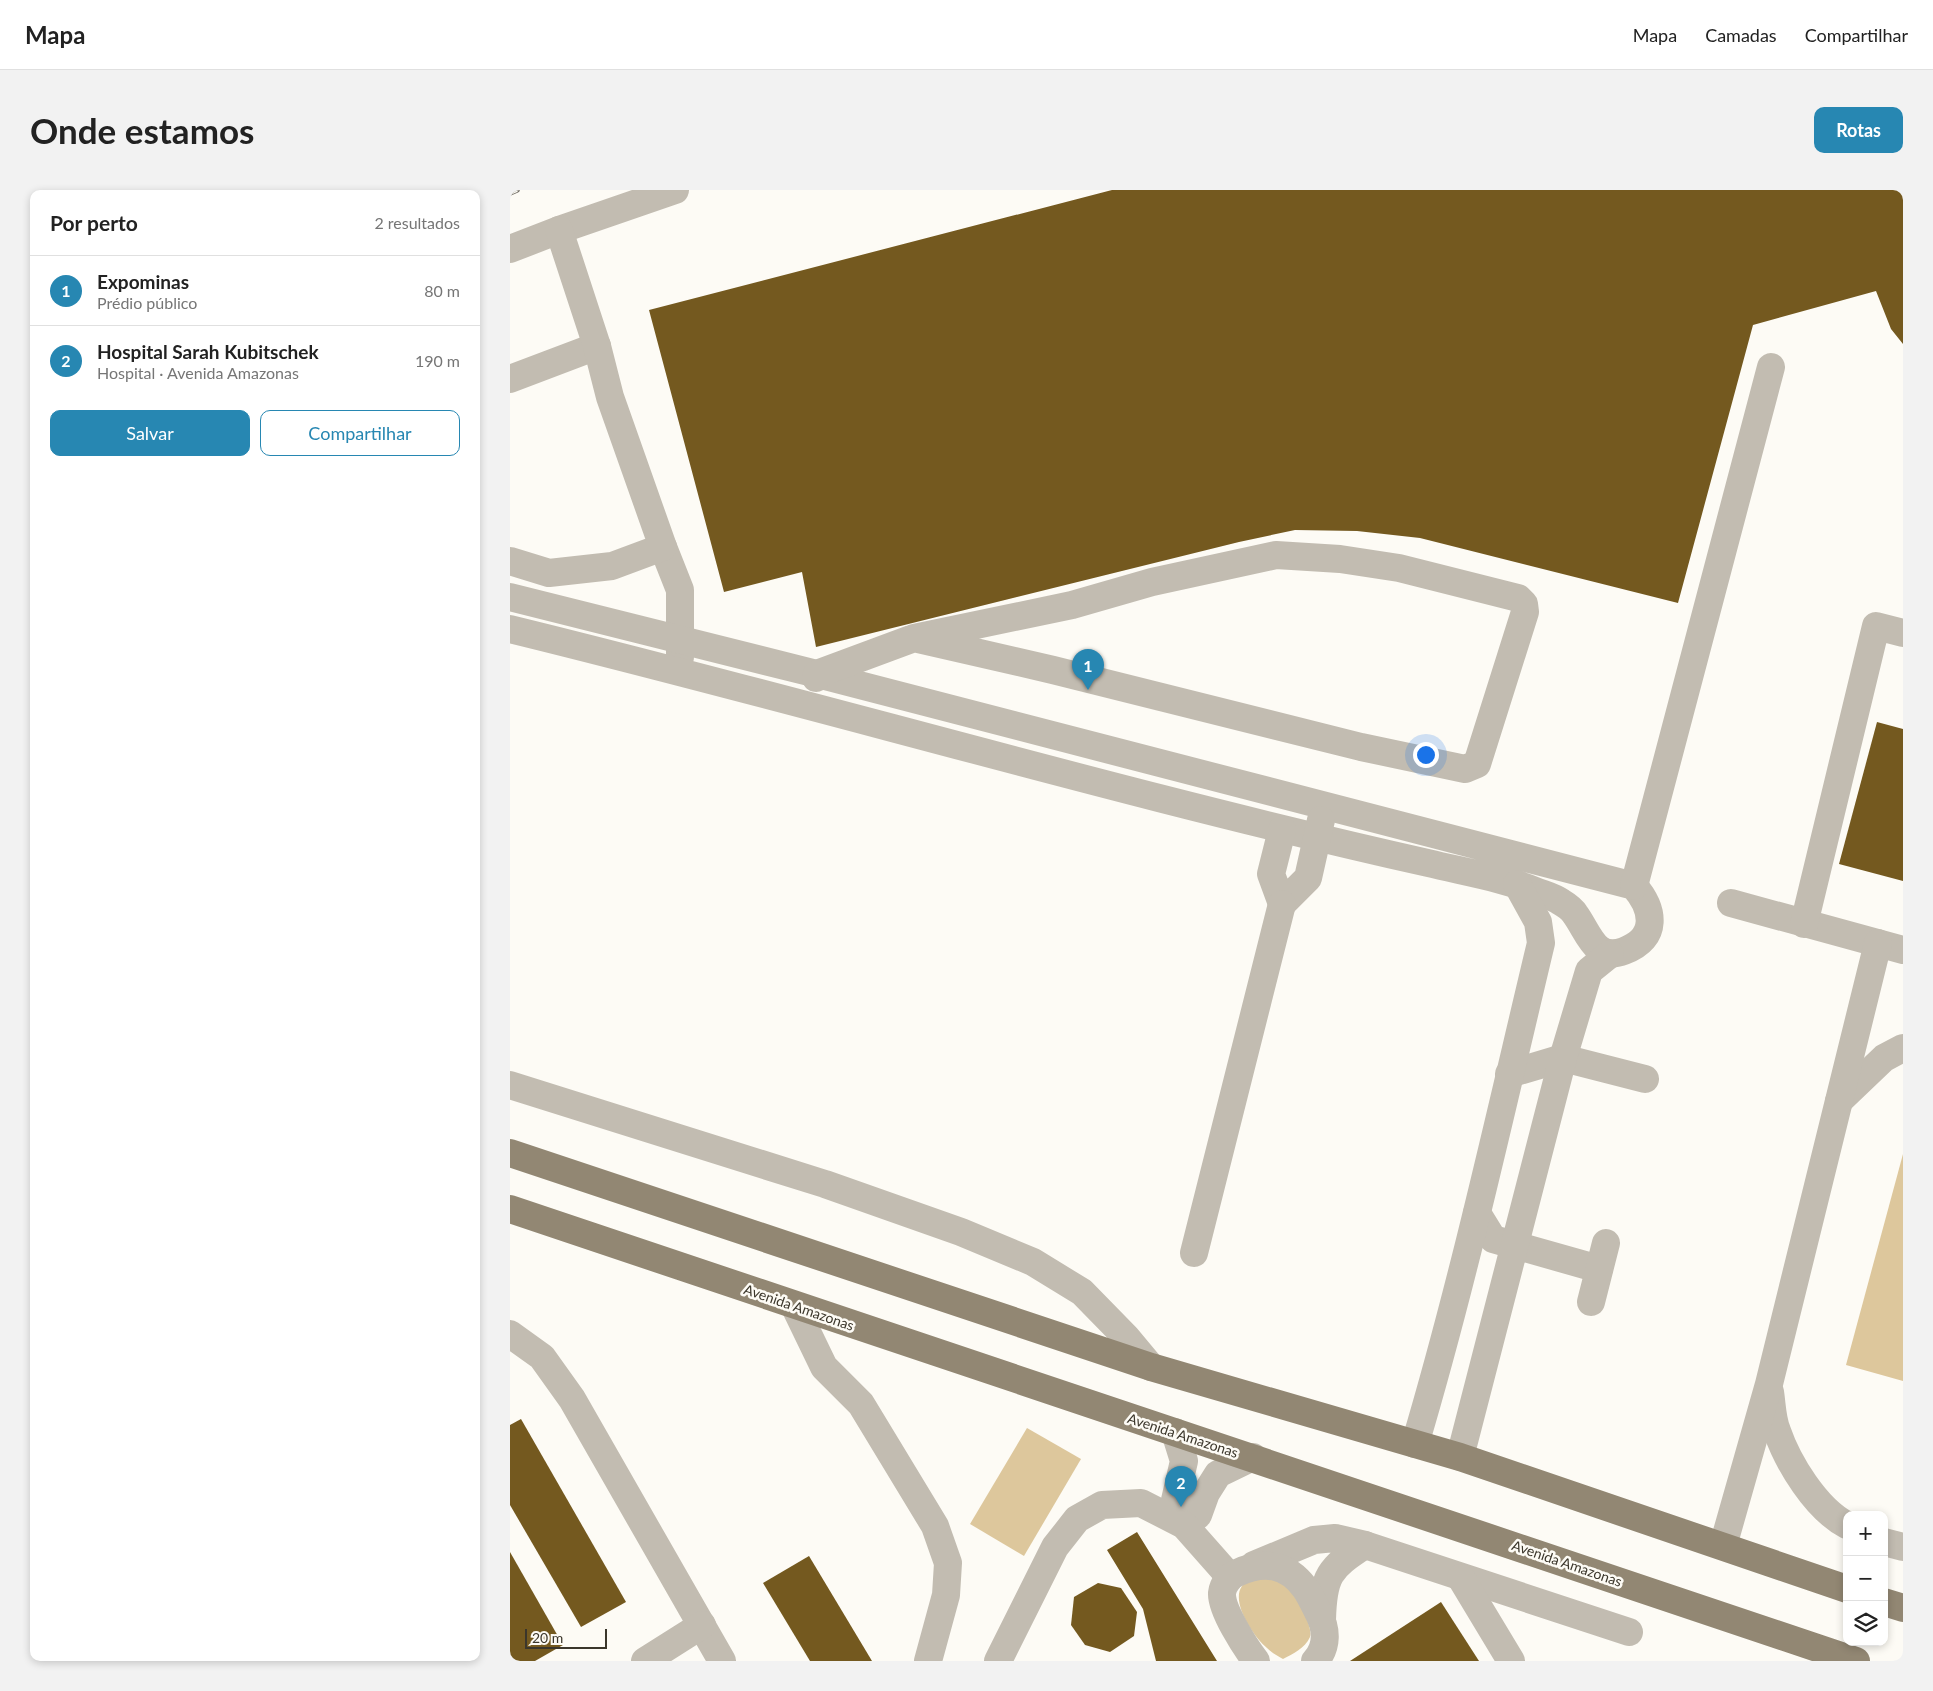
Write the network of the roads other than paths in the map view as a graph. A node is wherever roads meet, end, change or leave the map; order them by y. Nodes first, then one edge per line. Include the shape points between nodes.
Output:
1 (675, 190) edge
2 (559, 230) junction
3 (510, 249) edge
4 (597, 346) junction
5 (1771, 367) dead end
6 (510, 379) edge
7 (663, 547) junction
8 (510, 561) edge
9 (510, 597) edge
10 (510, 629) edge
11 (1903, 632) edge
12 (914, 638) junction
13 (681, 641) junction
14 (680, 671) junction
15 (817, 674) junction
16 (813, 706) junction
17 (1324, 806) junction
18 (1282, 830) junction
19 (1318, 839) junction
20 (1517, 884) junction
21 (1634, 886) junction
22 (1731, 903) dead end
23 (1282, 904) junction
24 (1804, 924) junction
25 (1890, 946) edge
26 (1610, 954) junction
27 (1903, 1048) edge
28 (1562, 1058) junction
29 (1509, 1074) junction
30 (1647, 1078) dead end
31 (510, 1085) edge
32 (1839, 1102) junction
33 (510, 1153) edge
34 (510, 1209) edge
35 (1476, 1213) junction
36 (1606, 1243) dead end
37 (1513, 1246) junction
38 (1194, 1253) dead end
39 (1599, 1269) junction
40 (1591, 1302) dead end
41 (794, 1305) junction
42 (510, 1334) edge
43 (1151, 1366) junction
44 (1769, 1384) junction
45 (1175, 1432) junction
46 (1415, 1444) junction
47 (1253, 1457) junction
48 (1460, 1457) junction
49 (1843, 1523) edge
50 (1184, 1524) junction
51 (1888, 1543) edge
52 (1365, 1545) junction
53 (1723, 1546) junction
54 (1903, 1548) edge
55 (1239, 1572) junction
56 (1461, 1578) junction
57 (1843, 1588) edge
58 (1888, 1603) edge
59 (1903, 1608) edge
60 (1322, 1620) junction
61 (702, 1624) junction
62 (1628, 1632) dead end
63 (645, 1661) edge
64 (722, 1661) edge
65 (928, 1661) edge
66 (998, 1661) edge
67 (1256, 1661) edge
68 (1314, 1661) edge
69 (1511, 1661) edge
70 (1856, 1661) edge

1 - 2 lane
2 - 3 lane
2 - 4 lane
4 - 6 lane
4 - 7 lane via 610,397
5 - 21 lane
7 - 8 lane via 612,566 548,573
7 - 13 lane via 680,590
9 - 13 lane
10 - 14 lane
11 - 24 lane via 1876,626
12 - 12 lane via 1072,605 1152,582 1276,555 1340,559 1399,568 1518,598 1524,604 1525,612 1477,764 1465,769 1361,748 1072,674
12 - 15 lane
13 - 14 lane
13 - 15 lane
14 - 16 lane
15 - 16 lane
15 - 17 lane
16 - 18 lane
17 - 19 lane
17 - 21 lane
18 - 19 lane
18 - 23 lane via 1271,874
19 - 20 lane
19 - 23 lane via 1308,878
20 - 26 lane via 1558,900 1573,911 1593,943
20 - 29 lane via 1538,922 1541,942
21 - 26 lane via 1649,908 1649,931 1640,943
22 - 24 lane
23 - 38 lane
24 - 25 lane
25 - 32 lane
26 - 28 lane via 1589,971
27 - 32 lane via 1884,1058
28 - 29 lane
28 - 30 lane
28 - 37 lane
29 - 35 lane
31 - 43 lane via 826,1184 1033,1262 1082,1292
32 - 44 lane
33 - 43 main road
34 - 41 main road, Avenida Amazonas
35 - 37 lane via 1493,1239
35 - 46 lane
36 - 39 lane
37 - 39 lane
37 - 48 lane
39 - 40 lane
41 - 45 main road, Avenida Amazonas
41 - 65 lane via 824,1367 861,1404 934,1526 948,1563 946,1594
42 - 61 lane via 542,1357 572,1399
43 - 46 main road
44 - 49 lane via 1776,1430 1800,1479
44 - 53 lane
45 - 47 main road, Avenida Amazonas
45 - 50 lane via 1184,1461 1173,1509
46 - 48 main road
47 - 50 lane via 1218,1474 1198,1515
47 - 70 main road, Avenida Amazonas
48 - 53 main road
50 - 55 lane
50 - 66 lane via 1141,1503 1102,1505 1077,1519 1055,1547
51 - 54 lane
52 - 55 lane via 1335,1538 1314,1540
52 - 56 lane
52 - 60 lane via 1339,1562 1329,1577 1323,1593
53 - 57 main road
55 - 60 lane via 1272,1565 1287,1572 1305,1588
55 - 67 lane via 1222,1593 1229,1618
56 - 62 lane
56 - 69 lane
58 - 59 main road
60 - 68 lane via 1325,1641 1321,1654
61 - 63 lane
61 - 64 lane

